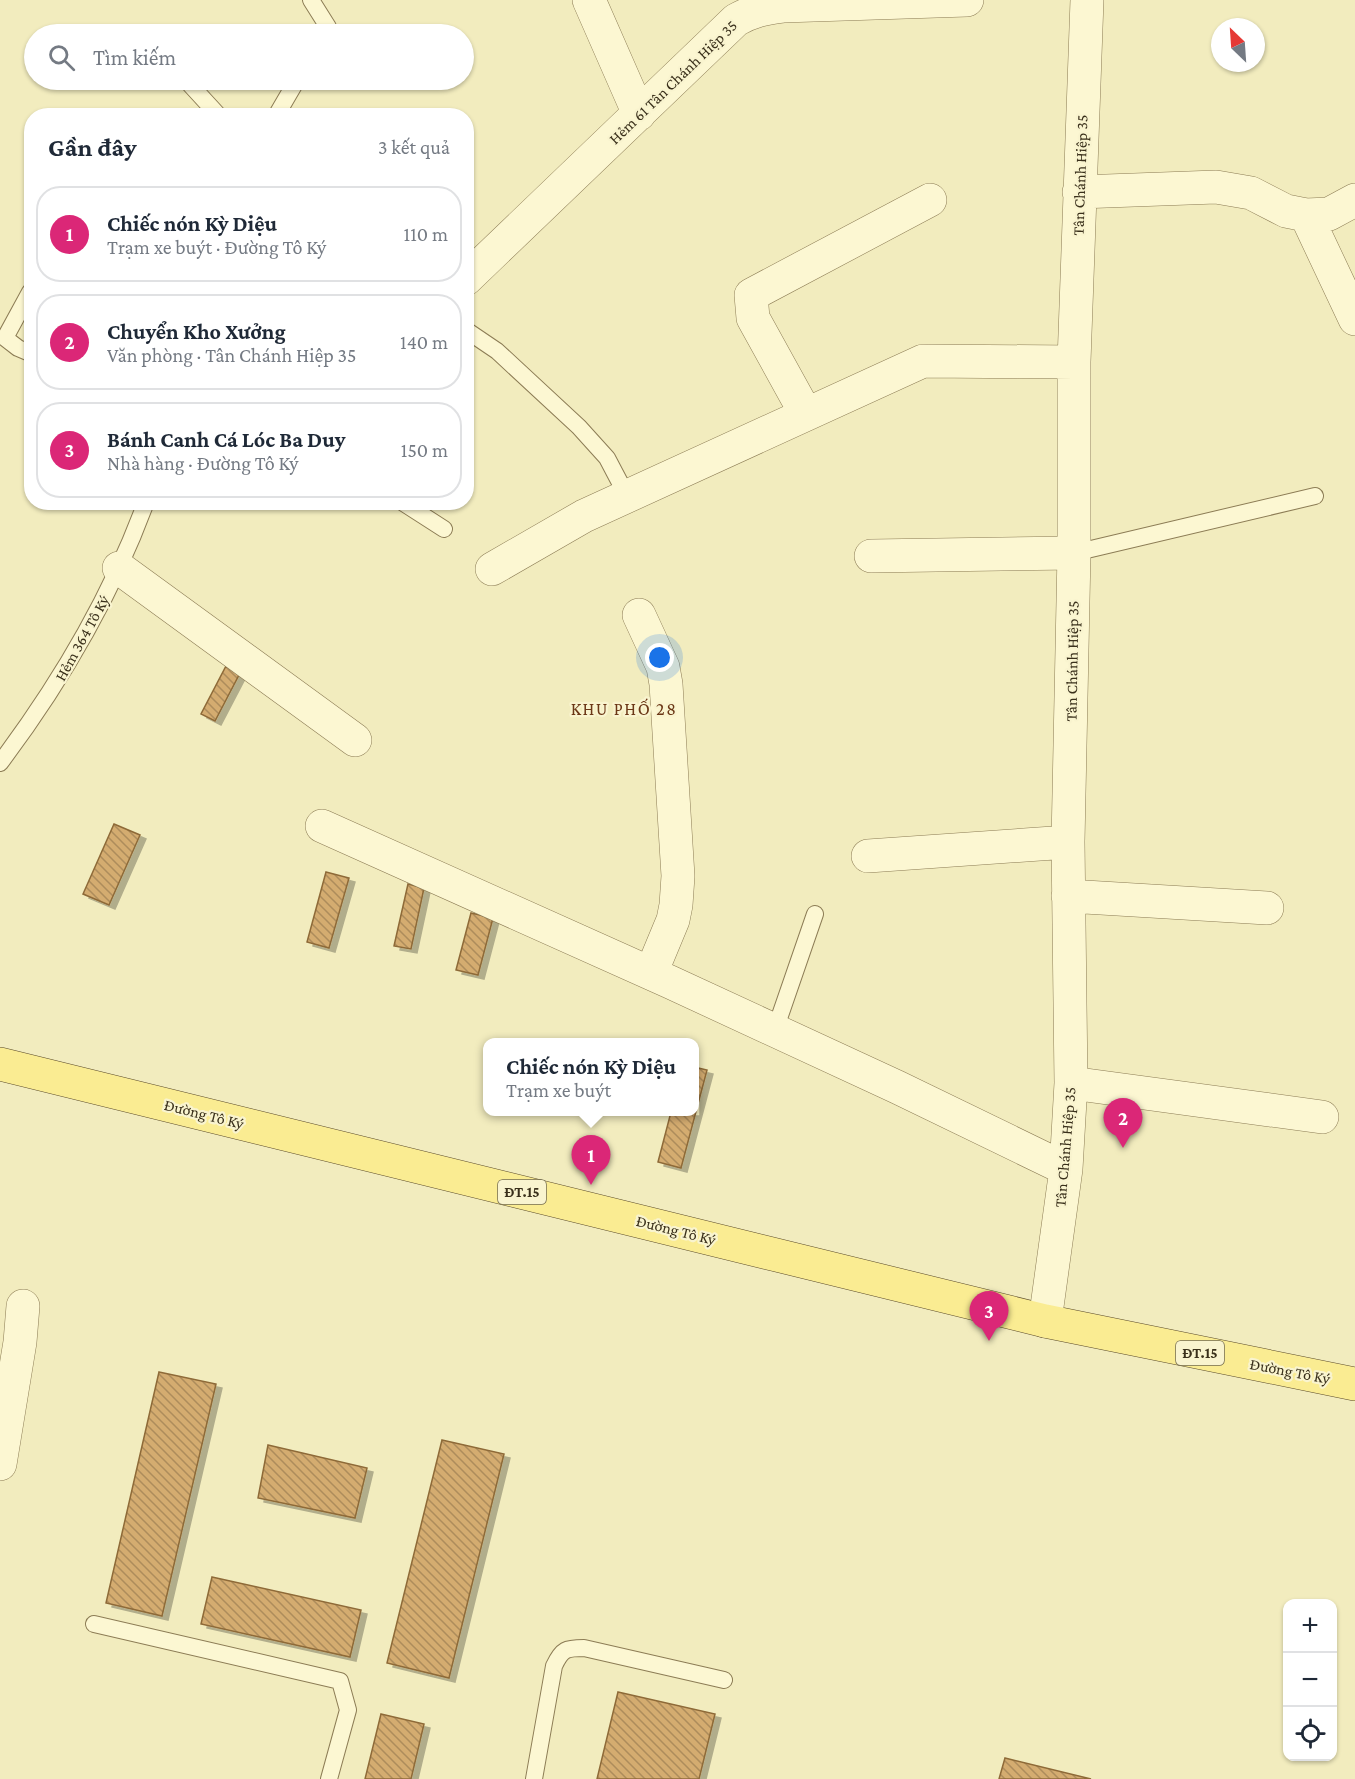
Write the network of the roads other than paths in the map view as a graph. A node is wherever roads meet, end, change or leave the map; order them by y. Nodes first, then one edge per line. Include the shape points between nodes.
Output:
1 (311, 0) edge
2 (589, 0) edge
3 (968, 0) edge
4 (1087, 0) edge
5 (326, 24) edge
6 (195, 90) edge
7 (291, 90) edge
8 (212, 108) edge
9 (281, 108) edge
10 (639, 114) junction
11 (1079, 192) junction
12 (930, 200) dead end
13 (1355, 200) edge
14 (1306, 215) junction
15 (474, 271) edge
16 (24, 303) edge
17 (1355, 319) edge
18 (474, 335) edge
19 (24, 351) edge
20 (1074, 362) junction
21 (806, 414) junction
22 (627, 496) junction
23 (1314, 496) dead end
24 (143, 510) edge
25 (414, 510) edge
26 (444, 529) dead end
27 (1074, 553) junction
28 (871, 556) dead end
29 (119, 568) junction
30 (492, 569) dead end
31 (639, 615) dead end
32 (355, 741) dead end
33 (0, 762) edge
34 (322, 826) dead end
35 (1068, 842) junction
36 (868, 856) dead end
37 (1068, 896) junction
38 (1267, 908) dead end
39 (815, 914) dead end
40 (651, 973) junction
41 (775, 1030) junction
42 (0, 1064) edge
43 (1071, 1083) junction
44 (1323, 1118) dead end
45 (1066, 1169) junction
46 (23, 1306) dead end
47 (1045, 1321) junction
48 (1355, 1384) edge
49 (0, 1464) edge
50 (94, 1624) dead end
51 (723, 1680) dead end
52 (329, 1779) edge
53 (534, 1779) edge

1 - 5 lane
2 - 10 street
3 - 10 street, Hẻm 61 Tân Chánh Hiệp 35 via 783,6 748,13 736,20
4 - 11 street, Tân Chánh Hiệp 35
6 - 8 lane
7 - 9 lane
10 - 15 street, Hẻm 61 Tân Chánh Hiệp 35
11 - 14 street via 1216,187 1251,193 1286,211
11 - 20 street, Tân Chánh Hiệp 35
12 - 21 street via 751,295 753,318
13 - 14 street via 1329,214
14 - 17 street
16 - 19 lane via 5,338
18 - 22 lane via 497,351 579,427 607,458
20 - 21 street via 923,361
20 - 27 street, Tân Chánh Hiệp 35
21 - 22 street
22 - 30 street
23 - 27 lane
24 - 29 lane, Hẻm 364 Tô Ký
25 - 26 lane
27 - 28 street
27 - 35 street, Tân Chánh Hiệp 35
29 - 32 street
29 - 33 lane, Hẻm 364 Tô Ký via 55,686
31 - 40 street via 665,676 678,876 673,920
34 - 40 street
35 - 36 street
35 - 37 street, Tân Chánh Hiệp 35
37 - 38 street
37 - 43 street, Tân Chánh Hiệp 35
39 - 41 lane
40 - 41 street
41 - 45 street
42 - 47 main road, Đường Tô Ký / ĐT.15
43 - 44 street
43 - 45 street, Tân Chánh Hiệp 35
45 - 47 street, Tân Chánh Hiệp 35
46 - 49 street
47 - 48 main road, Đường Tô Ký / ĐT.15
50 - 52 lane via 340,1681 348,1710
51 - 53 lane via 570,1648 561,1653 554,1666

